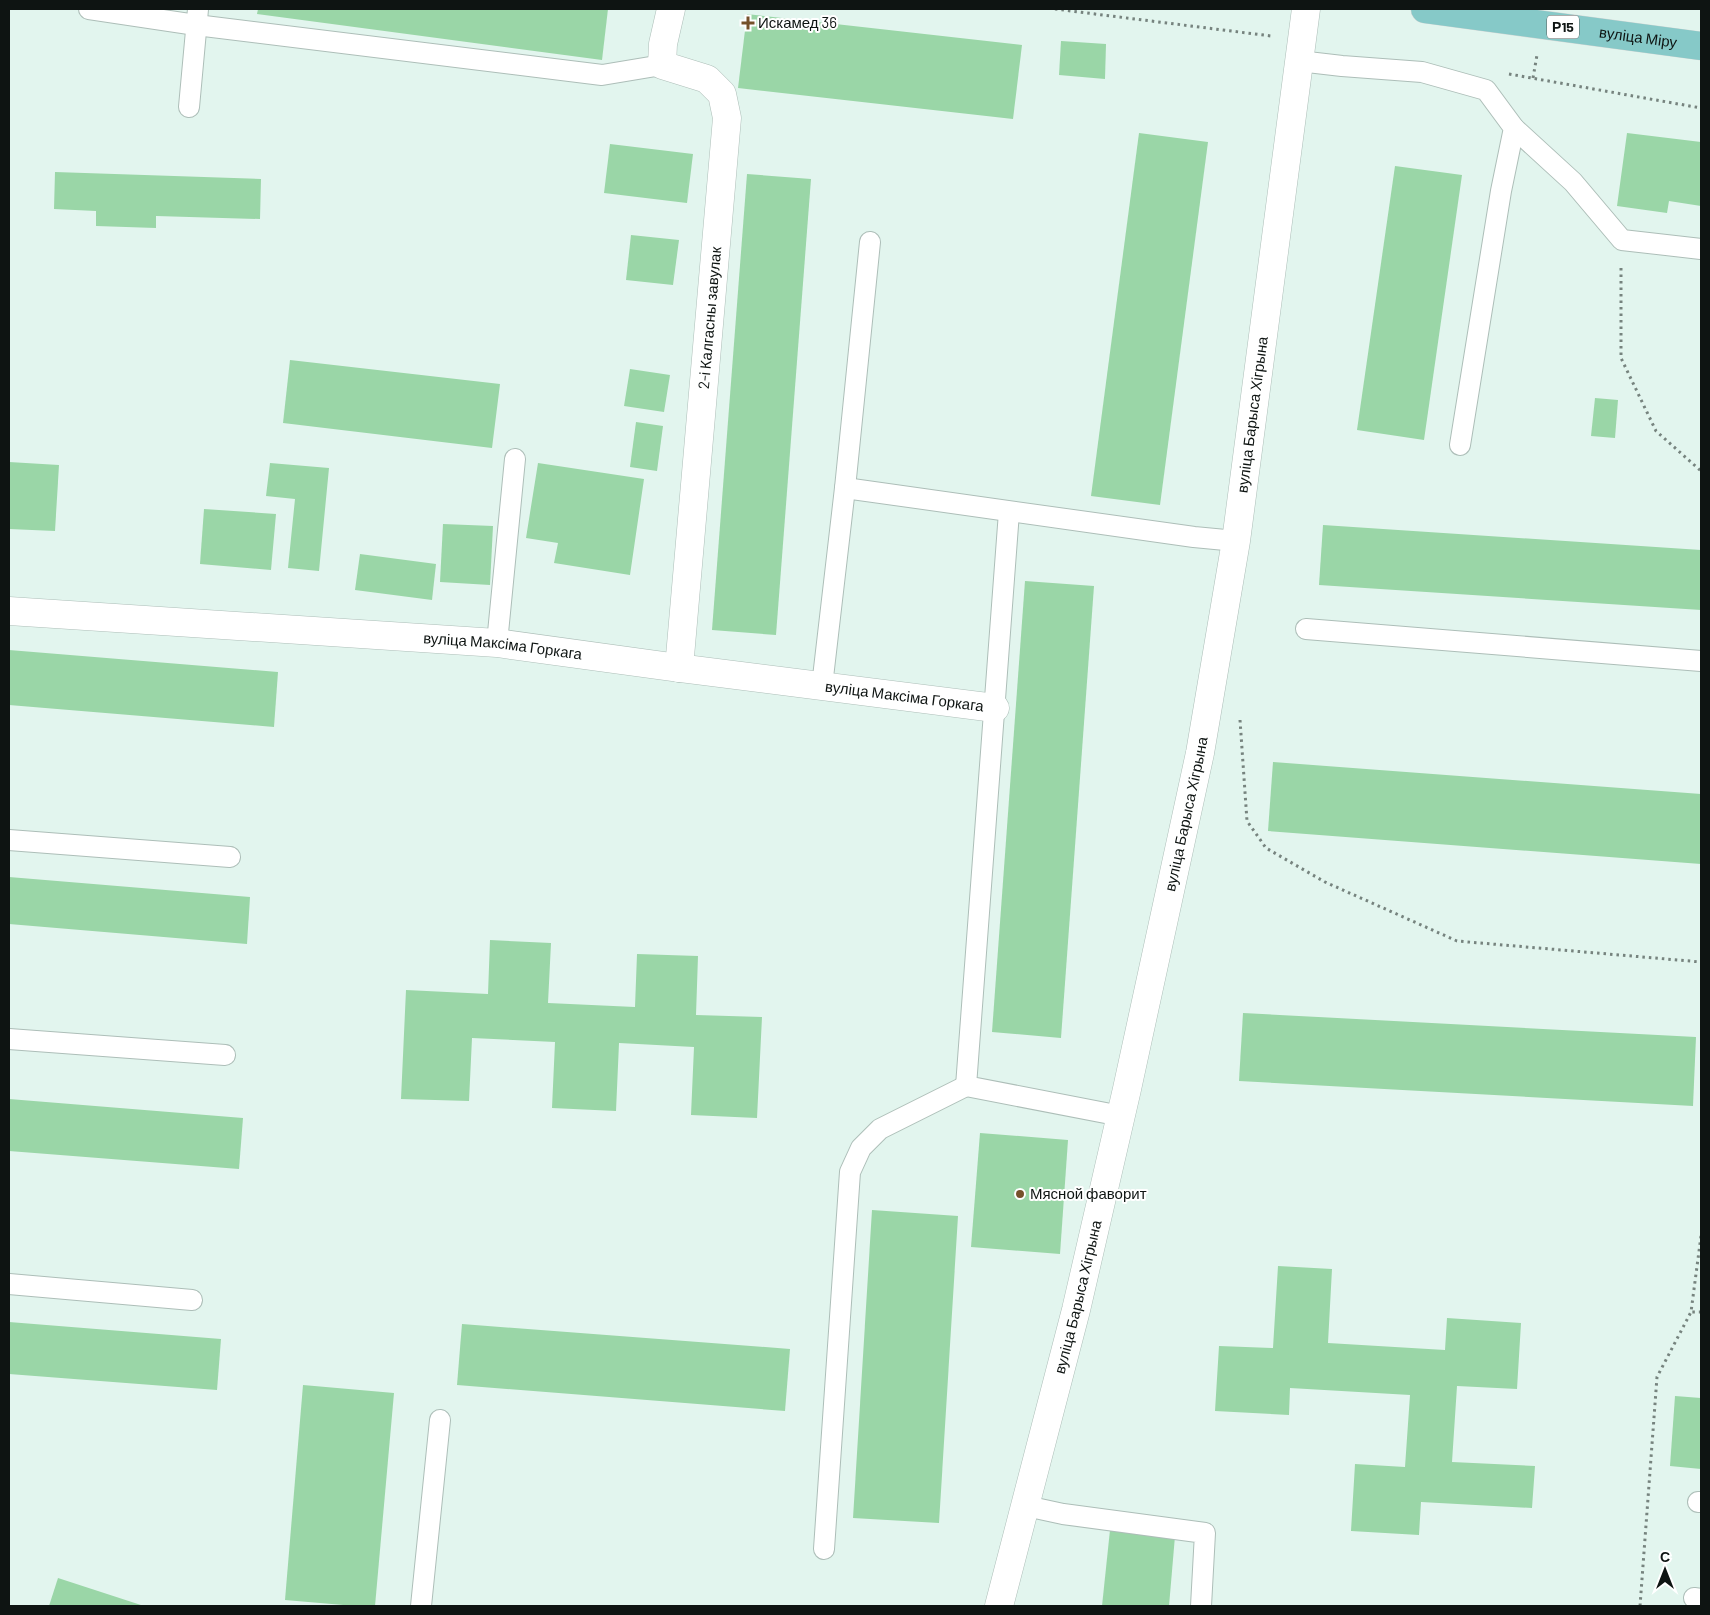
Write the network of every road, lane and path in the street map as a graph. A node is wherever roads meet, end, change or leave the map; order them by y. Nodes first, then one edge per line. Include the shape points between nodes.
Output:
1 (89, 9) edge
2 (671, 9) edge
3 (1055, 9) edge
4 (1306, 9) edge
5 (1425, 9) edge
6 (197, 17) edge
7 (1273, 36) dead end
8 (1701, 46) edge
9 (1537, 54) dead end
10 (1299, 61) junction
11 (662, 65) junction
12 (1504, 73) dead end
13 (1533, 78) junction
14 (189, 107) dead end
15 (1701, 108) edge
16 (1514, 128) junction
17 (1622, 240) junction
18 (870, 242) dead end
19 (1701, 249) edge
20 (1460, 445) dead end
21 (515, 459) dead end
22 (1701, 471) edge
23 (845, 488) junction
24 (1009, 512) junction
25 (1236, 541) junction
26 (9, 611) edge
27 (1306, 629) dead end
28 (497, 643) junction
29 (1701, 661) edge
30 (680, 668) junction
31 (822, 686) junction
32 (995, 708) junction
33 (1239, 716) dead end
34 (9, 840) edge
35 (230, 858) dead end
36 (1701, 962) edge
37 (9, 1038) edge
38 (225, 1056) dead end
39 (966, 1086) junction
40 (1121, 1116) junction
41 (1701, 1236) edge
42 (9, 1284) edge
43 (192, 1300) dead end
44 (1691, 1312) junction
45 (1701, 1312) edge
46 (440, 1420) dead end
47 (1026, 1506) junction
48 (824, 1549) dead end
49 (422, 1606) edge
50 (999, 1606) edge
51 (1201, 1606) edge
52 (1640, 1606) edge

1 - 6 lane
2 - 11 street
3 - 7 path
4 - 10 street, вуліца Барыса Хігрына
5 - 8 main road, вуліца Міру / Р15
6 - 11 lane via 602,75
6 - 14 lane
9 - 13 path
10 - 16 lane via 1422,72 1486,90
10 - 25 street, вуліца Барыса Хігрына
11 - 30 street, 2-і Калгасны завулак via 707,79 722,94 727,118
12 - 13 path
13 - 15 path
16 - 17 lane via 1573,182
16 - 20 lane
17 - 19 lane
17 - 22 path via 1621,358 1656,431
18 - 23 lane
21 - 28 lane
23 - 24 lane
23 - 31 lane
24 - 25 lane
24 - 32 lane
25 - 40 street, вуліца Барыса Хігрына via 1200,753
26 - 28 street, вуліца Максіма Горкага
27 - 29 lane
28 - 30 street, вуліца Максіма Горкага
30 - 31 street, вуліца Максіма Горкага
31 - 32 street, вуліца Максіма Горкага
32 - 39 lane
33 - 36 path via 1247,821 1266,848 1324,882 1458,941
34 - 35 lane
37 - 38 lane
39 - 40 lane
39 - 48 lane via 880,1129 861,1148 850,1172
40 - 47 street, вуліца Барыса Хігрына
41 - 44 path
42 - 43 lane
44 - 45 path
44 - 52 path via 1657,1377
46 - 49 lane
47 - 50 street, вуліца Барыса Хігрына
47 - 51 lane via 1205,1533

